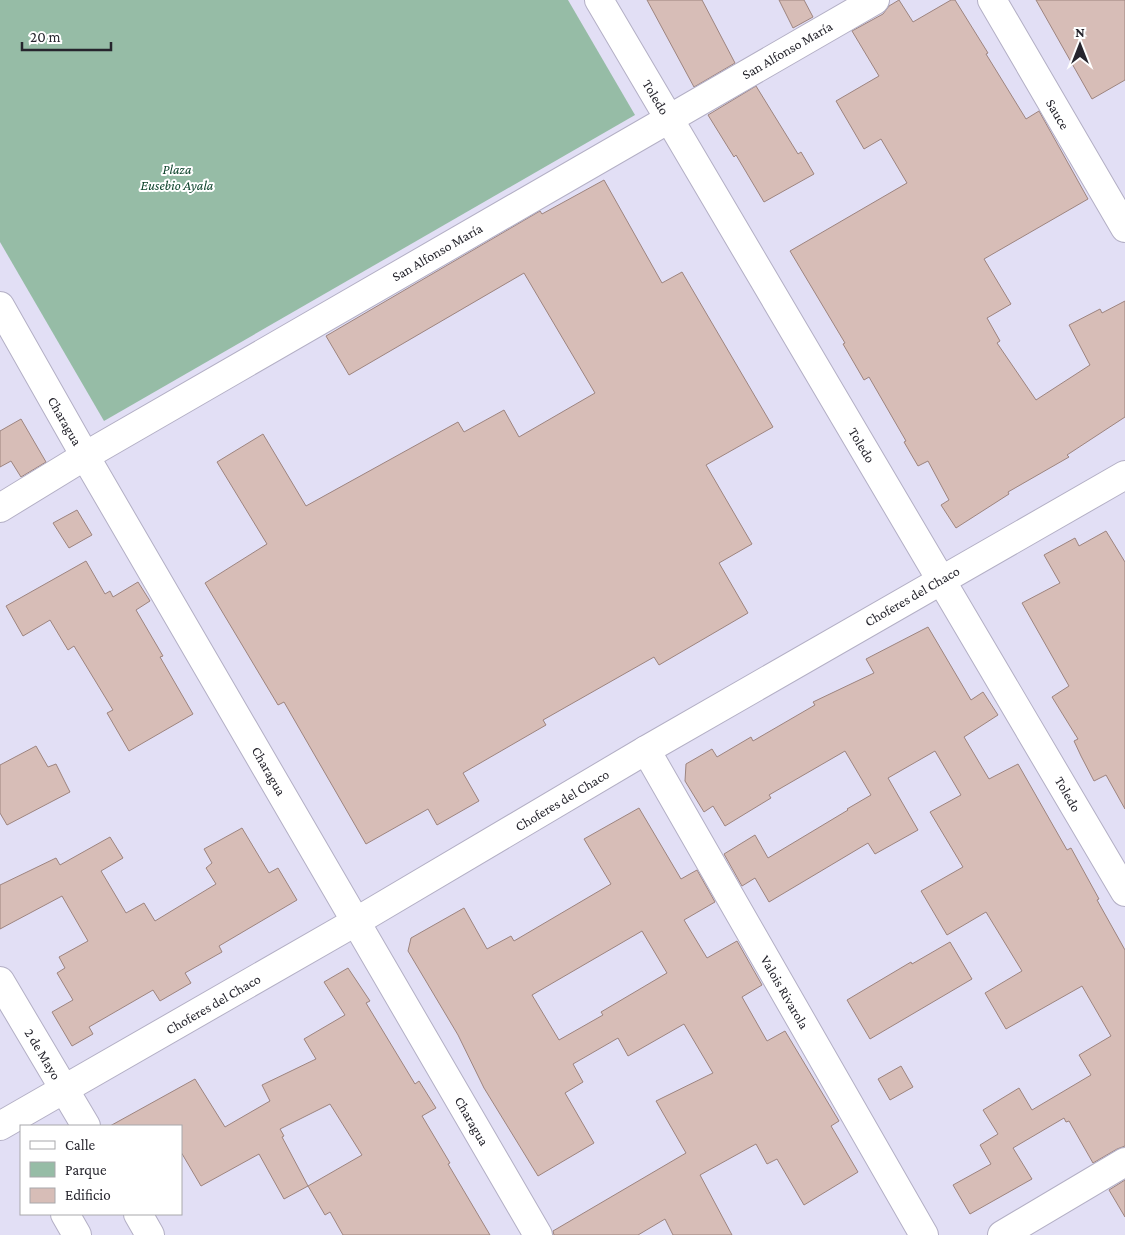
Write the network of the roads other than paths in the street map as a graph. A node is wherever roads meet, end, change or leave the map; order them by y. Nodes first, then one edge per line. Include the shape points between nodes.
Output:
1 (599, 0) edge
2 (875, 0) edge
3 (992, 0) edge
4 (669, 118) junction
5 (1125, 228) edge
6 (0, 306) edge
7 (85, 456) junction
8 (1125, 475) edge
9 (0, 508) edge
10 (942, 579) junction
11 (646, 750) junction
12 (1125, 892) edge
13 (357, 921) junction
14 (0, 981) edge
15 (64, 1090) junction
16 (8, 1122) edge
17 (85, 1125) edge
18 (1125, 1162) edge
19 (66, 1215) edge
20 (139, 1215) edge
21 (78, 1235) edge
22 (150, 1235) edge
23 (538, 1235) edge
24 (924, 1235) edge
25 (1002, 1235) edge

1 - 4 street, Toledo
2 - 4 street, San Alfonso María
3 - 5 street, Sauce
4 - 7 street, San Alfonso María
4 - 10 street, Toledo
6 - 7 street, Charagua
7 - 9 street, San Alfonso María
7 - 13 street, Charagua
8 - 10 street, Choferes del Chaco
10 - 11 street, Choferes del Chaco
10 - 12 street, Toledo
11 - 13 street, Choferes del Chaco
11 - 24 street, Valois Rivarola
13 - 15 street, Choferes del Chaco
13 - 23 street, Charagua
14 - 15 street, 2 de Mayo
15 - 16 street, Choferes del Chaco
15 - 17 street, 2 de Mayo
18 - 25 street
19 - 21 street
20 - 22 street

